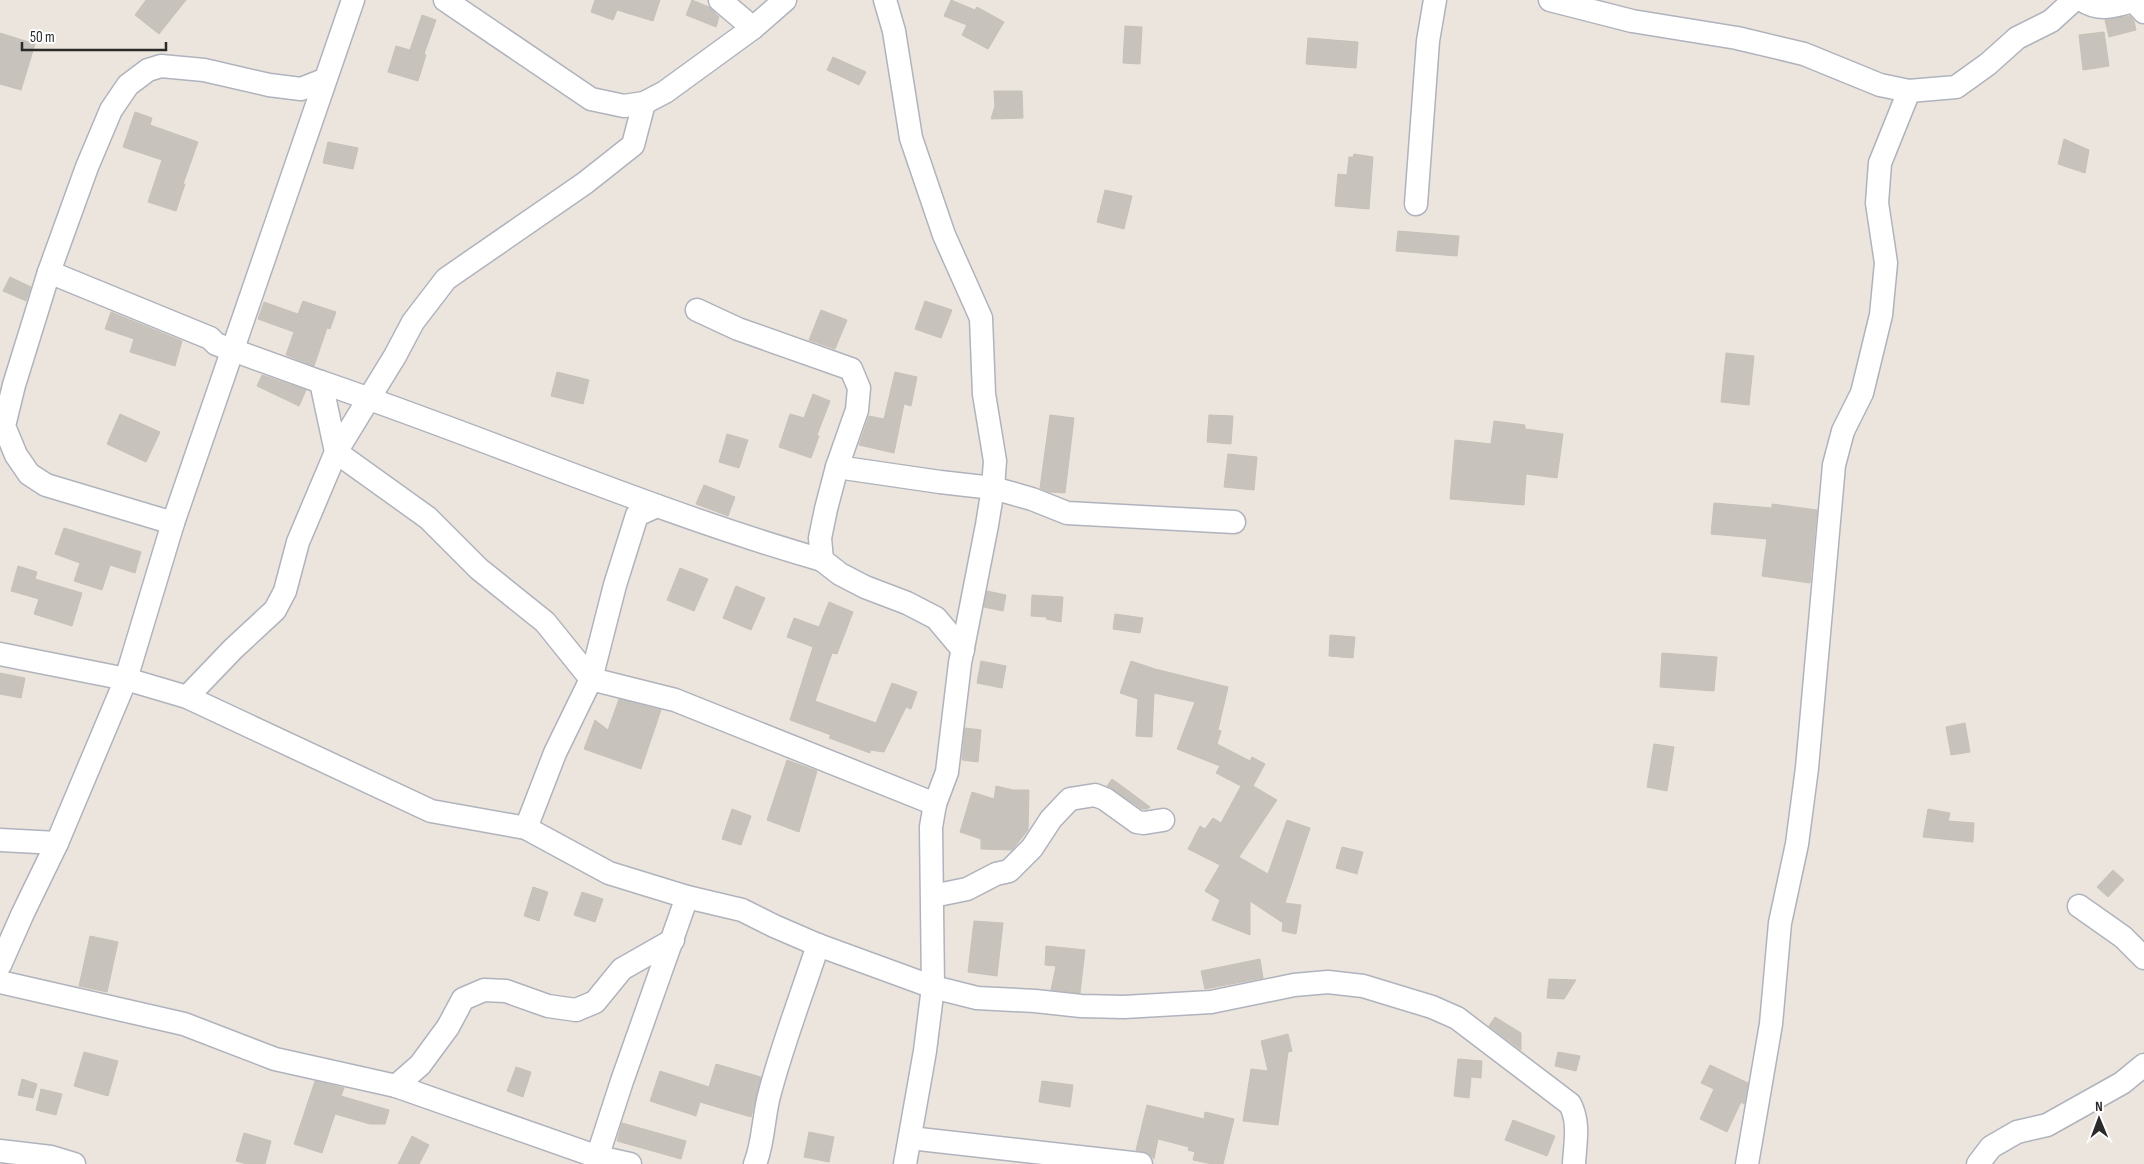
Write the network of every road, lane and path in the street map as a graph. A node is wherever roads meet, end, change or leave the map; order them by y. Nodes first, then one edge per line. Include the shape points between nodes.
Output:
1 (353, 0) edge
2 (445, 0) edge
3 (720, 0) edge
4 (785, 0) edge
5 (884, 0) edge
6 (1434, 0) edge
7 (1550, 0) edge
8 (2074, 0) edge
9 (2082, 0) edge
10 (2144, 12) edge
11 (753, 28) junction
12 (324, 80) junction
13 (1909, 91) junction
14 (644, 103) junction
15 (1416, 204) dead end
16 (49, 272) junction
17 (697, 310) dead end
18 (234, 350) junction
19 (321, 382) junction
20 (369, 398) junction
21 (336, 452) junction
22 (837, 467) junction
23 (994, 488) junction
24 (657, 506) junction
25 (1234, 522) dead end
26 (173, 523) junction
27 (822, 560) junction
28 (963, 650) junction
29 (0, 654) edge
30 (126, 679) junction
31 (591, 679) junction
32 (187, 697) junction
33 (935, 804) junction
34 (1163, 820) dead end
35 (526, 828) junction
36 (0, 840) edge
37 (58, 843) junction
38 (933, 896) junction
39 (687, 897) junction
40 (2079, 906) dead end
41 (673, 940) junction
42 (818, 945) junction
43 (2144, 958) edge
44 (0, 965) edge
45 (0, 982) edge
46 (933, 987) junction
47 (2144, 1065) edge
48 (396, 1086) junction
49 (910, 1138) junction
50 (0, 1151) edge
51 (596, 1160) edge
52 (74, 1164) edge
53 (630, 1164) edge
54 (755, 1164) edge
55 (905, 1164) edge
56 (1141, 1164) edge
57 (1574, 1164) edge
58 (1747, 1164) edge
59 (1978, 1164) edge

1 - 12 street
2 - 14 street via 592,99 624,106
3 - 11 street
4 - 11 street
5 - 23 street via 894,31 911,138 944,234 981,318 984,394 995,461
6 - 15 street
7 - 13 street via 1632,21 1737,38 1804,54 1880,85
8 - 13 street via 2051,21 2017,38 1956,87
9 - 10 street via 2091,6 2105,8 2134,1
11 - 14 street via 665,92
12 - 16 street via 301,89 204,70 161,66 148,70 128,85 110,110
12 - 18 street
13 - 58 street via 1880,163 1877,203 1886,263 1881,315 1862,393 1842,431 1834,465 1807,768 1797,844 1780,923 1772,1024
14 - 20 street via 633,145 585,184 446,279 413,322
16 - 18 street
16 - 26 street via 4,426 16,455 29,474 46,486
17 - 22 street via 738,329 851,369 859,388 857,410
18 - 19 street
18 - 26 street
19 - 20 street
19 - 21 street
20 - 21 street
20 - 24 street
21 - 31 street via 428,518 479,569 546,622
21 - 32 street via 298,542 285,590 275,610
22 - 23 street
22 - 27 street via 820,538
23 - 25 street via 1067,513
23 - 28 street
24 - 27 street via 752,540
24 - 31 street via 637,515
26 - 30 street
27 - 28 street via 865,587 908,603 936,618
28 - 33 street via 947,772
29 - 30 street
30 - 32 street
30 - 37 street
31 - 33 street via 675,700
31 - 35 street via 555,753
32 - 35 street via 431,811
33 - 38 street via 930,861
34 - 38 street via 1144,824 1137,822 1095,795 1070,799 1051,819 1032,848 1009,871 967,889
35 - 39 street via 609,873
36 - 37 street
37 - 44 street
38 - 46 street
39 - 41 street
39 - 42 street via 742,910
40 - 43 street
41 - 48 street via 622,969 595,1002 576,1010 548,1006 506,991 484,990 463,999 448,1027 420,1065
41 - 51 street
42 - 46 street
42 - 54 street via 770,1091
45 - 48 street via 161,1017 275,1059
46 - 49 street
46 - 57 street via 977,998 1124,1006 1211,1002 1294,985 1328,982 1363,986 1457,1018 1560,1094 1576,1114
47 - 59 street via 2122,1083 2047,1125 2017,1132 1991,1147
48 - 51 street
49 - 55 street
49 - 56 street
50 - 52 street via 51,1157
51 - 53 street

